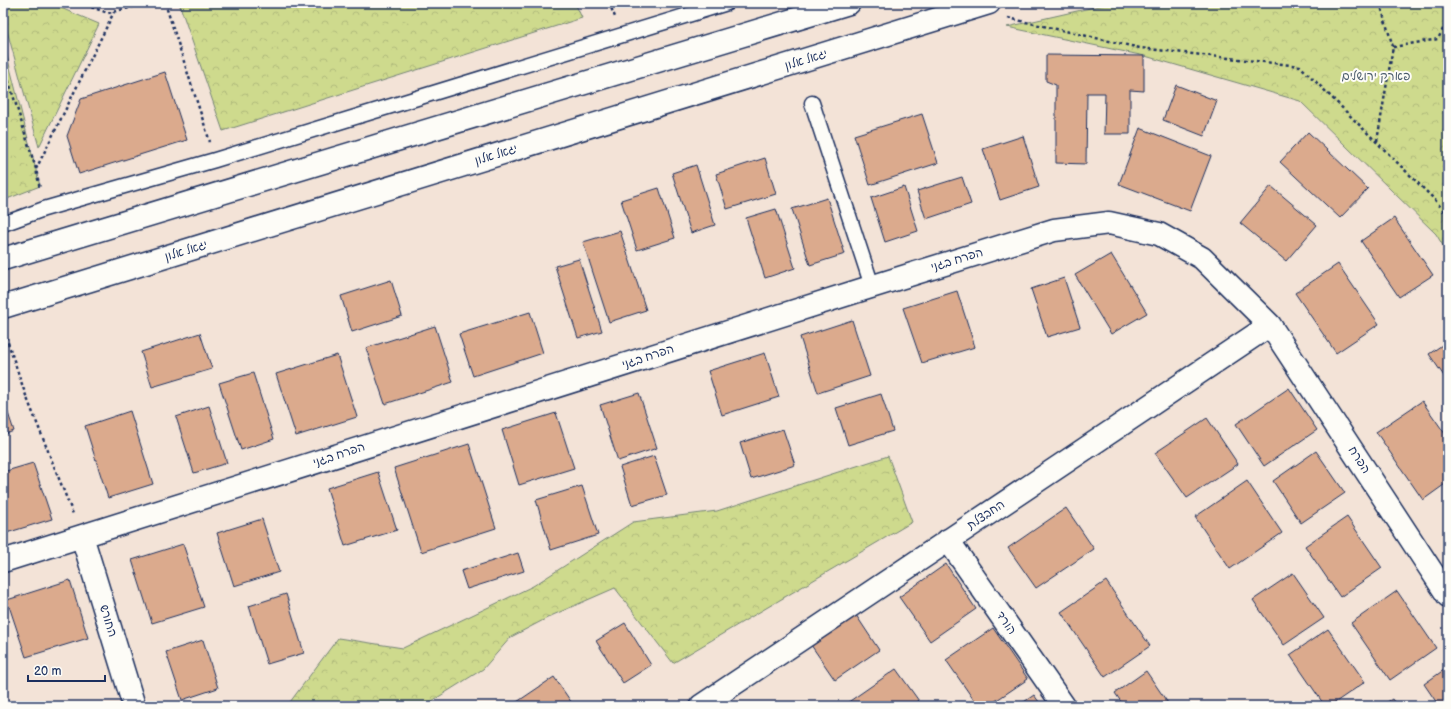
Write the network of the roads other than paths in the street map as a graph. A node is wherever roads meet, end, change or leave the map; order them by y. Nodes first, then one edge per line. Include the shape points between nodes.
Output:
1 (727, 3) edge
2 (849, 3) edge
3 (979, 6) edge
4 (812, 103) dead end
5 (3, 224) edge
6 (3, 259) edge
7 (872, 286) junction
8 (3, 307) edge
9 (1270, 325) junction
10 (82, 536) junction
11 (948, 540) junction
12 (3, 561) edge
13 (1448, 596) edge
14 (134, 706) edge
15 (701, 706) edge
16 (1064, 706) edge

1 - 5 lane via 215,160 44,209
2 - 6 street
3 - 8 street, יגאל אלון
4 - 7 lane
7 - 9 street, הפרח בגני via 1054,230 1109,223 1159,234 1202,258
7 - 10 street, הפרח בגני
9 - 11 street, החבצלת
9 - 13 street, הפרח
10 - 12 street, הפרח בגני
10 - 14 street, החורש
11 - 15 street, החבצלת
11 - 16 street, הורד

